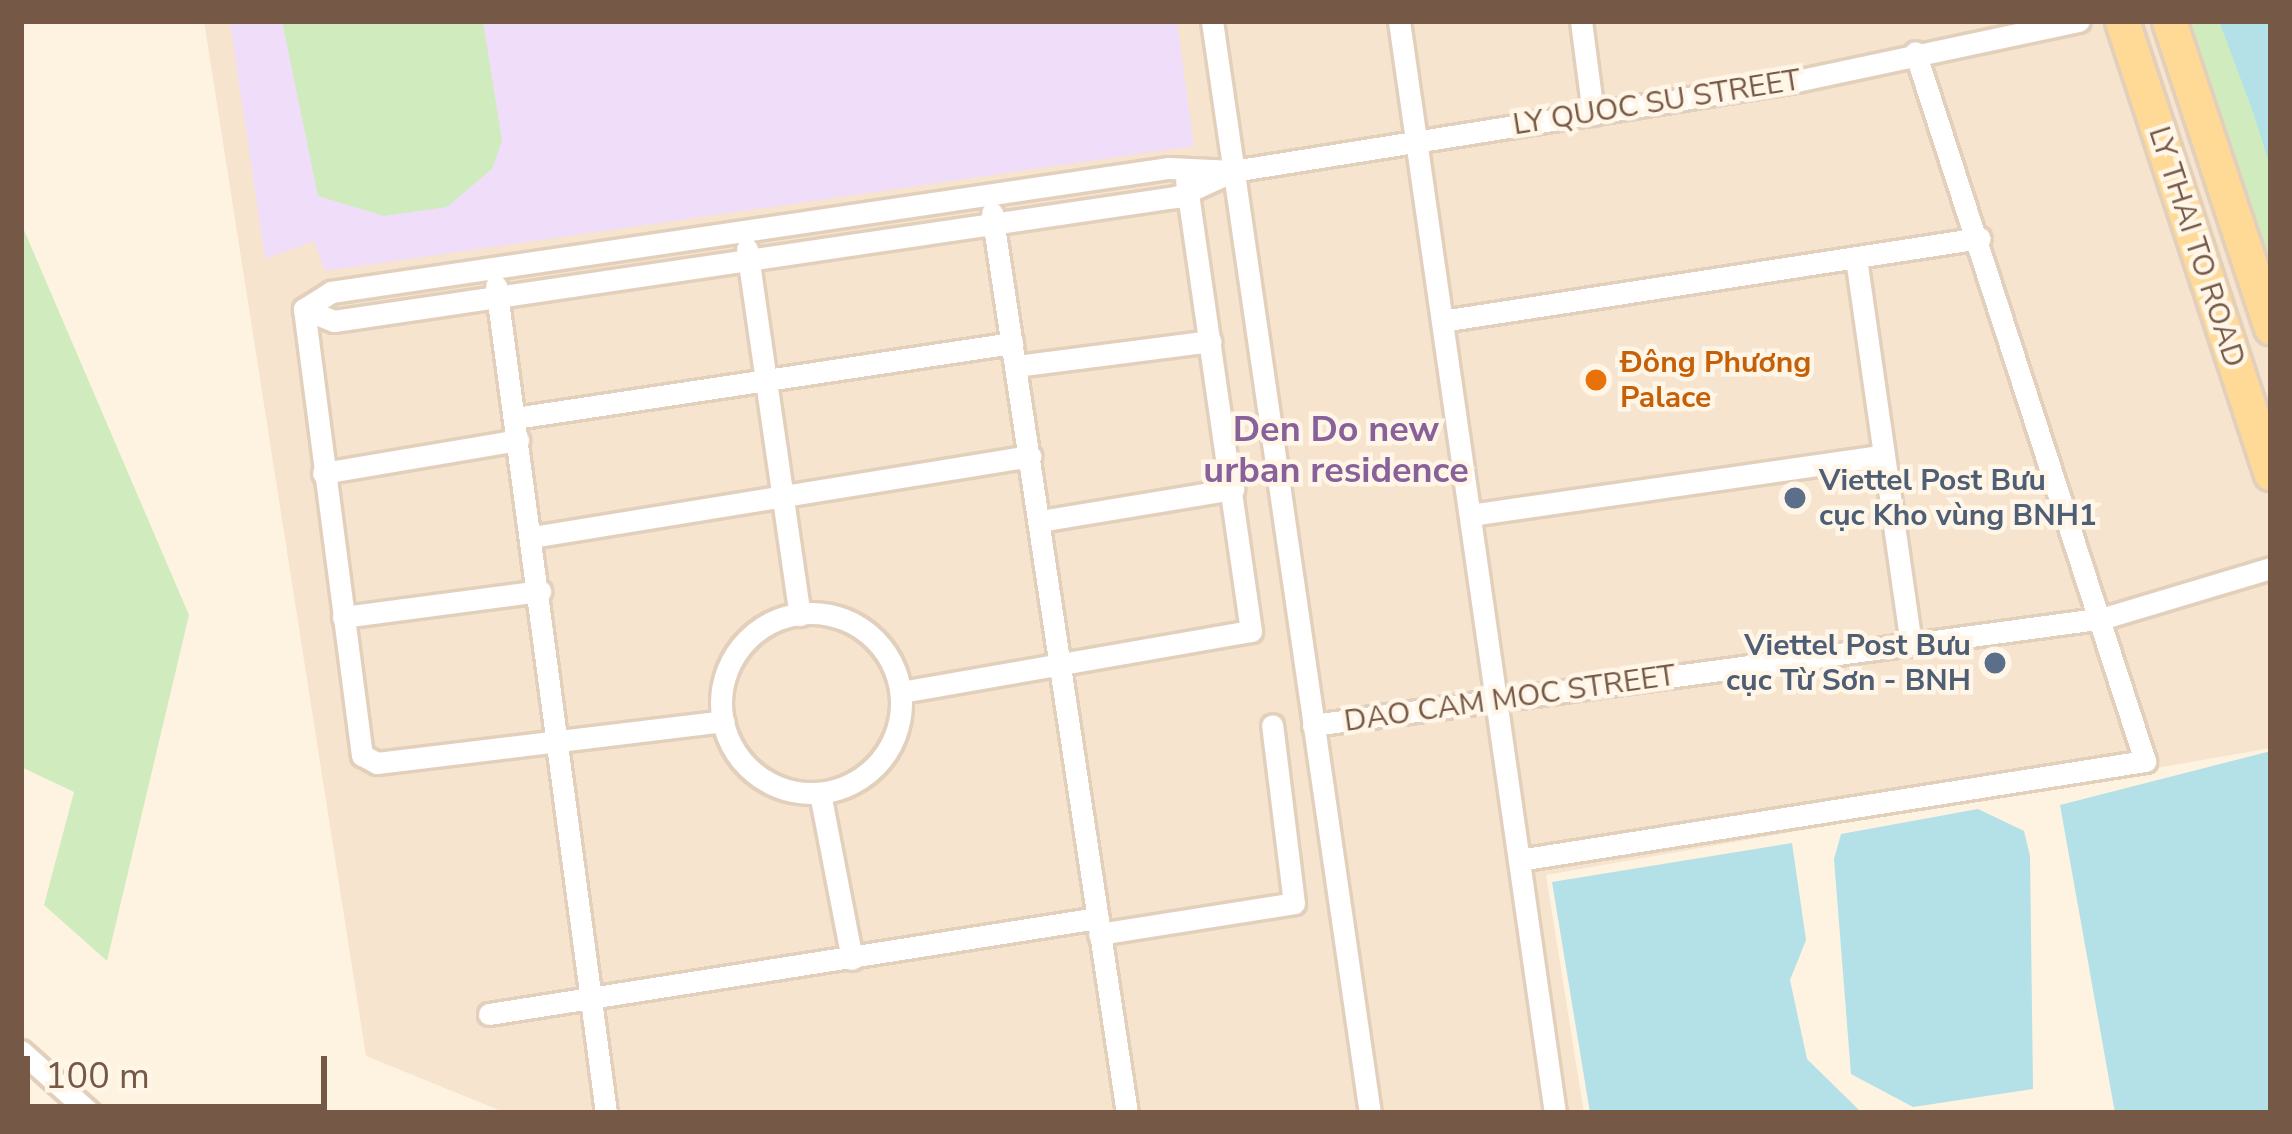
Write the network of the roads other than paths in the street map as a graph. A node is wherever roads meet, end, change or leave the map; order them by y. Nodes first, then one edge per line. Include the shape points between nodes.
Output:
1 (1212, 21) edge
2 (1399, 21) edge
3 (1580, 21) edge
4 (2079, 21) edge
5 (2122, 21) edge
6 (2168, 21) edge
7 (1915, 52) junction
8 (1593, 113) junction
9 (1416, 142) junction
10 (1184, 169) junction
11 (1233, 171) junction
12 (1187, 192) junction
13 (990, 194) junction
14 (994, 224) junction
15 (744, 231) junction
16 (1980, 238) junction
17 (1856, 258) junction
18 (749, 260) junction
19 (493, 268) junction
20 (497, 297) junction
21 (304, 310) junction
22 (1442, 321) junction
23 (2271, 327) edge
24 (1210, 341) junction
25 (1012, 343) junction
26 (1016, 366) junction
27 (766, 380) junction
28 (516, 429) junction
29 (1884, 455) junction
30 (1030, 456) junction
31 (2271, 472) edge
32 (323, 473) junction
33 (1233, 489) junction
34 (783, 496) junction
35 (1470, 515) junction
36 (1040, 521) junction
37 (532, 537) junction
38 (2271, 568) edge
39 (540, 591) junction
40 (800, 615) junction
41 (343, 617) junction
42 (2104, 618) junction
43 (1912, 644) junction
44 (1064, 667) junction
45 (901, 692) junction
46 (1496, 701) junction
47 (723, 721) junction
48 (1272, 725) dead end
49 (1313, 725) junction
50 (561, 740) junction
51 (820, 793) junction
52 (1519, 860) junction
53 (1098, 926) junction
54 (851, 959) junction
55 (594, 1002) junction
56 (489, 1014) dead end
57 (21, 1052) edge
58 (90, 1113) edge
59 (606, 1113) edge
60 (1127, 1113) edge
61 (1370, 1113) edge
62 (1555, 1113) edge

1 - 11 street
2 - 9 street
3 - 8 street
4 - 7 street, LY QUOC SU STREET
5 - 31 main road, LY THAI TO ROAD
6 - 23 main road, LY THAI TO ROAD
7 - 8 street, LY QUOC SU STREET
7 - 16 street
8 - 9 street, LY QUOC SU STREET
9 - 11 street, LY QUOC SU STREET
9 - 22 street
10 - 11 street
10 - 12 street
10 - 13 street
11 - 12 street
11 - 49 street
12 - 14 street
12 - 24 street
13 - 14 street
13 - 15 street
14 - 18 street
14 - 25 street
15 - 18 street
15 - 19 street
16 - 17 street
16 - 42 street
17 - 22 street
17 - 29 street
18 - 20 street
18 - 27 street
19 - 20 street
19 - 21 street via 331,292
20 - 21 street via 334,321
20 - 28 street
21 - 32 street
22 - 35 street
24 - 26 street
24 - 33 street
25 - 26 street
25 - 27 street
26 - 30 street
27 - 28 street
27 - 34 street
28 - 32 street
28 - 37 street
29 - 35 street
29 - 43 street
30 - 34 street
30 - 36 street
32 - 41 street
33 - 36 street
33 - 44 street via 1251,632
34 - 37 street
34 - 40 street
35 - 46 street
36 - 44 street
37 - 39 street
38 - 42 street, DAO CAM MOC STREET
39 - 41 street
39 - 50 street
40 - 45 street via 861,628
40 - 47 street via 743,643 722,689
41 - 50 street via 362,755 377,763
42 - 43 street, DAO CAM MOC STREET
42 - 52 street via 2145,761
43 - 46 street, DAO CAM MOC STREET
44 - 45 street
44 - 53 street
45 - 51 street via 879,764
46 - 49 street, DAO CAM MOC STREET
46 - 52 street
47 - 50 street
47 - 51 street via 761,778
48 - 53 street via 1294,903
49 - 61 street
50 - 55 street
51 - 54 street
52 - 62 street
53 - 54 street
53 - 60 street
54 - 55 street
55 - 56 street
55 - 59 street
57 - 58 street

